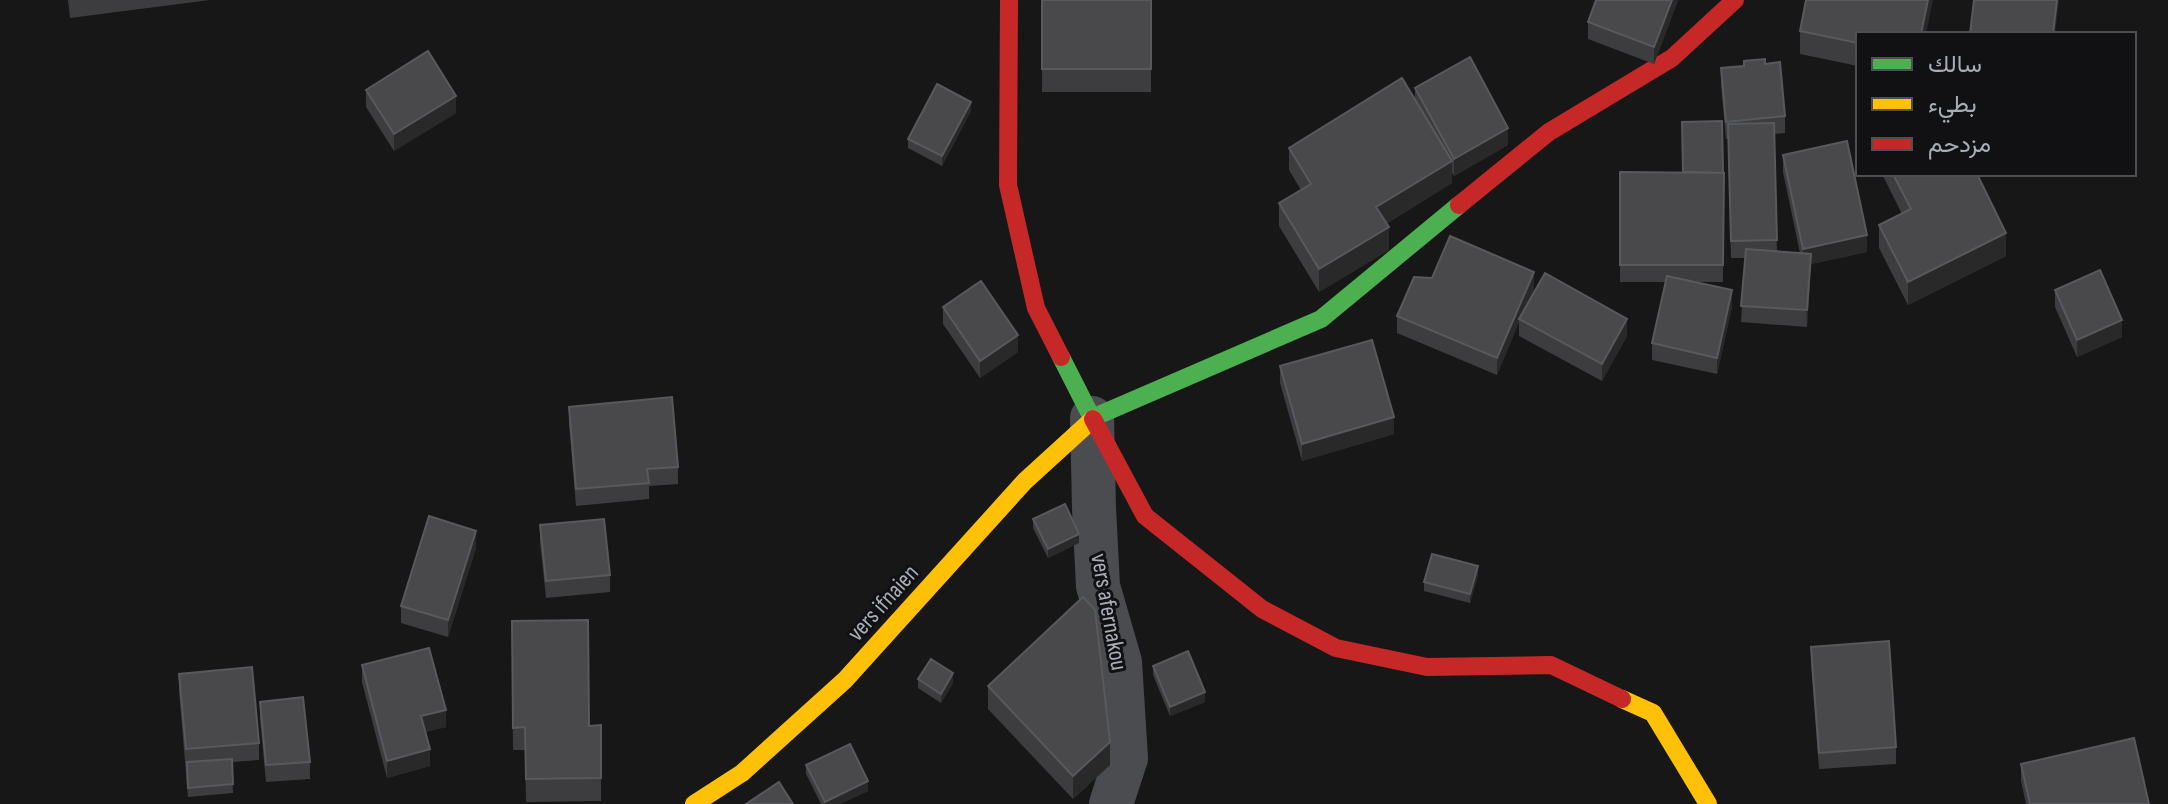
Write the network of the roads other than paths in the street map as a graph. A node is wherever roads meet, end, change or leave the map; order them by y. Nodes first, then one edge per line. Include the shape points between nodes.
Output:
1 (1009, 0) edge
2 (1735, 0) edge
3 (1092, 418) junction
4 (694, 804) edge
5 (1111, 804) edge
6 (1708, 804) edge

1 - 3 street via 1008,185 1036,308
2 - 3 street, vers ifnaien via 1672,58 1549,132 1321,319
3 - 4 street, vers ifnaien via 1025,481 845,680 742,773
3 - 5 street, vers afernakou via 1098,586 1120,662 1126,758
3 - 6 street via 1145,516 1262,609 1336,648 1427,667 1551,665 1653,713

